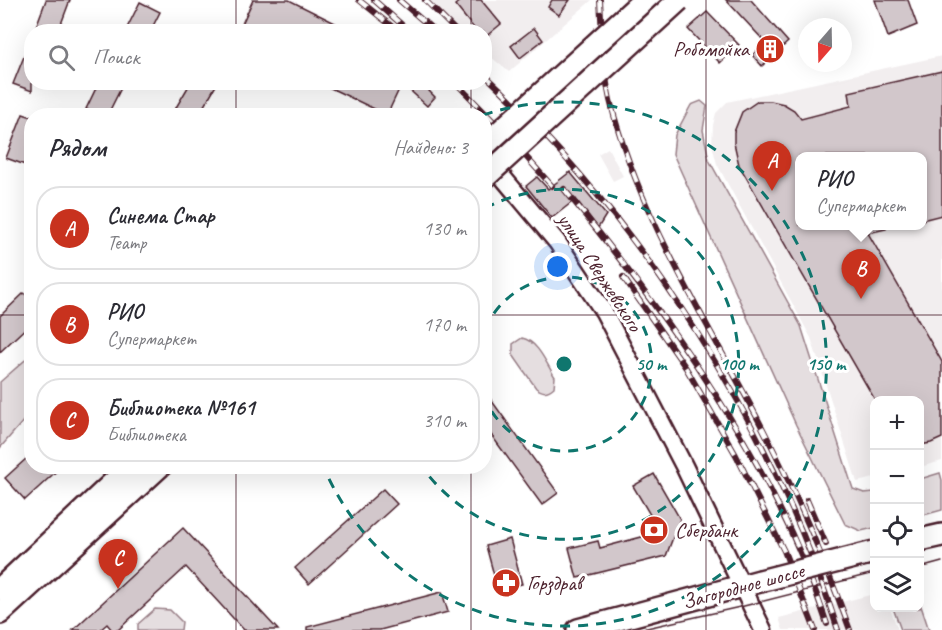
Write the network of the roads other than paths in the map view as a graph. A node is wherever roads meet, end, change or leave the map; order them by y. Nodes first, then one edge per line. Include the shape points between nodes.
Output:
1 (644, 0) edge
2 (679, 0) edge
3 (492, 139) edge
4 (492, 165) edge
5 (492, 171) edge
6 (122, 474) edge
7 (151, 474) edge
8 (942, 535) edge
9 (924, 539) edge
10 (870, 553) edge
11 (751, 583) junction
12 (0, 589) edge
13 (0, 613) edge
14 (578, 630) edge
15 (763, 630) edge

1 - 3 main road, bridge
2 - 5 main road, bridge
4 - 11 street, улица Свержевского via 557,242 604,312
6 - 12 main road
7 - 13 main road
8 - 9 main road
10 - 11 main road, Загородное шоссе, bridge
11 - 14 main road, Загородное шоссе
11 - 15 street, улица Свержевского

